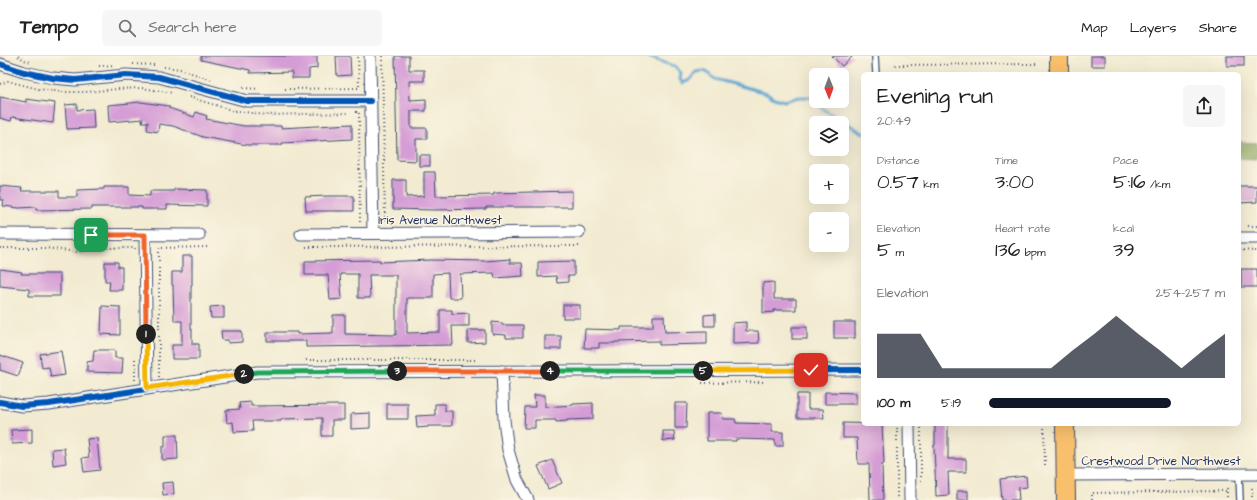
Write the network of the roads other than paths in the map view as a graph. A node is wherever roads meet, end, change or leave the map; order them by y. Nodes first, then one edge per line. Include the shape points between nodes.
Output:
1 (370, 56) edge
2 (875, 56) edge
3 (1059, 56) edge
4 (0, 64) edge
5 (876, 72) edge
6 (1059, 72) edge
7 (370, 101) junction
8 (579, 232) dead end
9 (373, 233) junction
10 (0, 234) edge
11 (302, 234) dead end
12 (145, 235) junction
13 (199, 235) dead end
14 (1241, 238) edge
15 (1257, 238) edge
16 (861, 370) edge
17 (502, 371) junction
18 (147, 388) junction
19 (0, 402) edge
20 (909, 426) edge
21 (1065, 426) edge
22 (1239, 474) junction
23 (1257, 474) edge
24 (1066, 475) junction
25 (528, 500) edge
26 (910, 500) edge
27 (1066, 500) edge
28 (1240, 500) edge

1 - 7 street
2 - 5 lane
3 - 6 main road
4 - 7 street via 24,72 75,80 126,75 159,77 248,101
7 - 9 street
8 - 9 street, Iris Avenue Northwest
9 - 11 street, Iris Avenue Northwest
10 - 12 street
12 - 13 street
12 - 18 street
14 - 15 street
16 - 17 street
17 - 18 street via 257,372
17 - 25 street via 508,450 517,480
18 - 19 street via 49,404 22,406
20 - 26 street
21 - 24 main road
22 - 23 street, Crestwood Drive Northwest
22 - 24 street, Crestwood Drive Northwest
22 - 28 lane
24 - 27 main road

